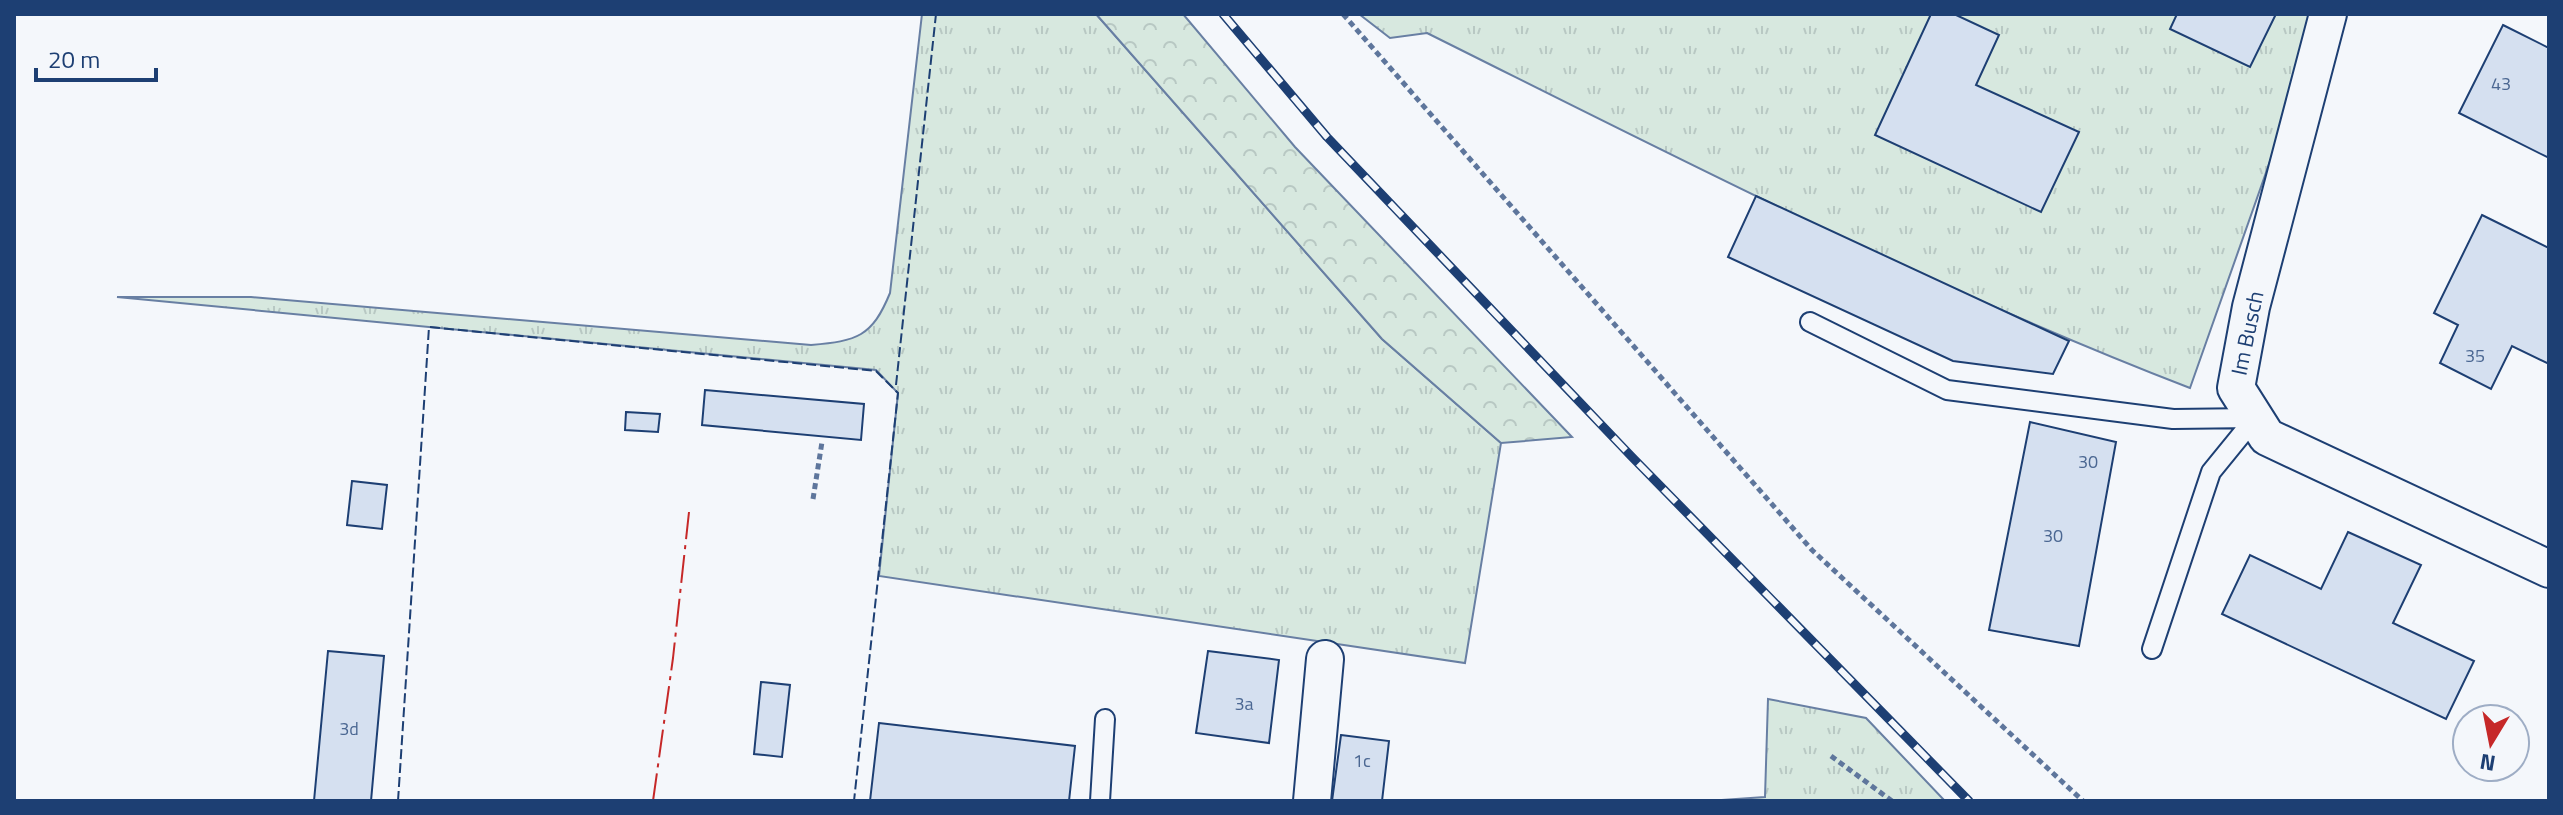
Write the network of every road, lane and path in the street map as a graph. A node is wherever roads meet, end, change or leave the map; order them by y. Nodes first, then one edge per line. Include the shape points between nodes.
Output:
1 (1343, 14) edge
2 (2328, 14) edge
3 (1810, 322) dead end
4 (2255, 418) junction
5 (822, 442) dead end
6 (813, 499) dead end
7 (2549, 569) edge
8 (2152, 649) dead end
9 (1325, 659) dead end
10 (1105, 719) dead end
11 (1831, 756) dead end
12 (1100, 801) edge
13 (1312, 801) edge
14 (1892, 801) edge
15 (2083, 801) edge

1 - 15 path via 1812,550
2 - 4 street, Im Busch via 2251,307 2236,388
3 - 4 lane via 1947,390 2173,419
4 - 7 street, Im Busch via 2267,437
4 - 8 lane via 2211,472
5 - 6 path
9 - 13 street
10 - 12 lane
11 - 14 path

